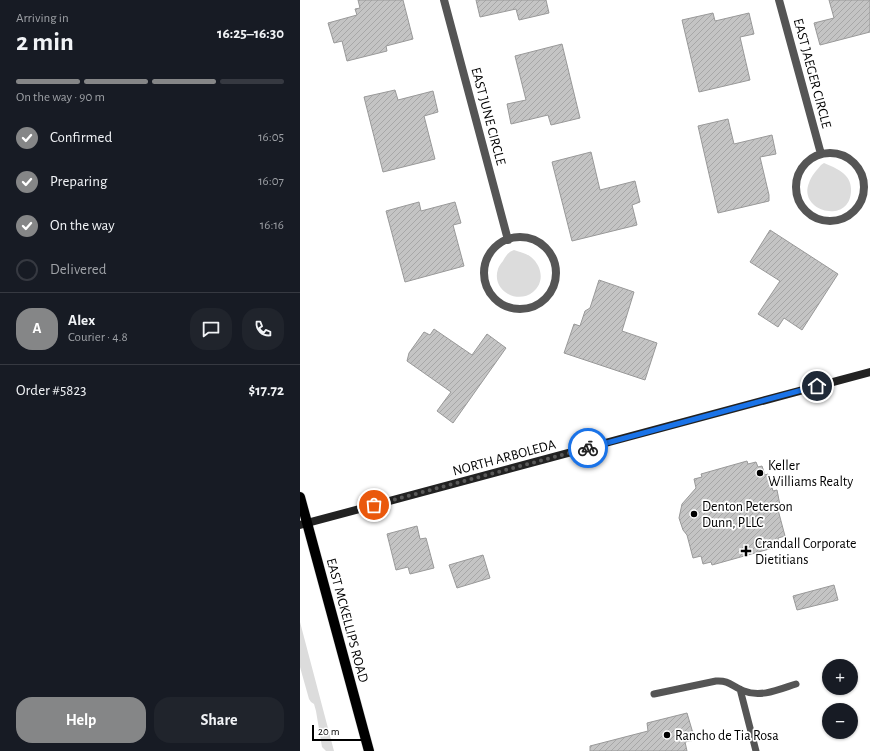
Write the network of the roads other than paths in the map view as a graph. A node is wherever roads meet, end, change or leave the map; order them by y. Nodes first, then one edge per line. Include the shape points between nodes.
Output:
1 (444, 0) edge
2 (779, 0) edge
3 (821, 154) junction
4 (508, 240) junction
5 (870, 372) edge
6 (300, 496) edge
7 (304, 524) edge
8 (796, 684) dead end
9 (740, 689) junction
10 (654, 694) dead end
11 (369, 751) edge
12 (756, 751) edge

1 - 4 street, EAST JUNE CIRCLE
2 - 3 street, EAST JAEGER CIRCLE
3 - 3 street via 802,166 797,176 798,200 804,209 825,220 846,217 860,201 863,180 859,170 848,158 832,152
4 - 4 street via 496,246 489,254 485,264 486,286 491,296 509,308 531,308 549,294 554,284 553,261 539,243 528,239
5 - 7 street, NORTH ARBOLEDA
6 - 7 main road, EAST MCKELLIPS ROAD
7 - 11 main road, EAST MCKELLIPS ROAD
8 - 9 lane via 762,694
9 - 10 lane via 720,681
9 - 12 lane

